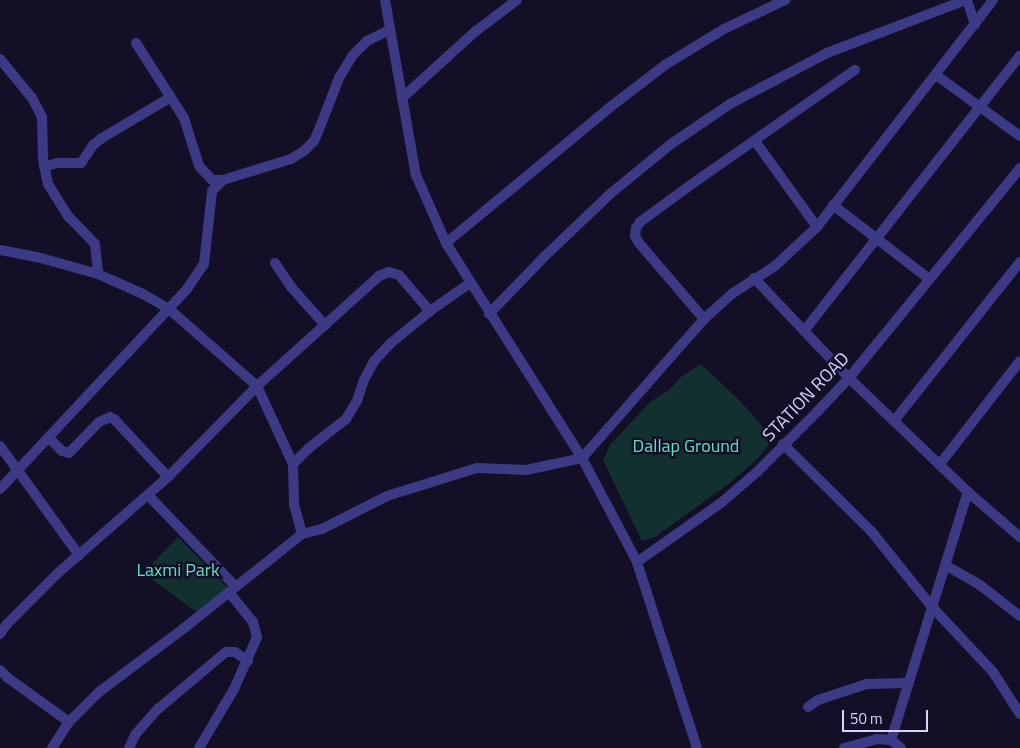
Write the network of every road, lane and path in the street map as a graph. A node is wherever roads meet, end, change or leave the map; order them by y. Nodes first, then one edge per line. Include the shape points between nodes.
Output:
1 (375, 0) edge
2 (517, 0) edge
3 (784, 0) edge
4 (966, 0) edge
5 (993, 0) edge
6 (385, 2) edge
7 (975, 25) junction
8 (390, 30) junction
9 (136, 43) dead end
10 (1020, 56) edge
11 (0, 59) edge
12 (855, 70) dead end
13 (936, 75) junction
14 (171, 97) junction
15 (402, 98) junction
16 (980, 107) junction
17 (1020, 136) edge
18 (756, 142) junction
19 (44, 166) junction
20 (1020, 168) edge
21 (223, 180) junction
22 (833, 205) junction
23 (817, 227) junction
24 (876, 238) junction
25 (446, 243) junction
26 (0, 250) edge
27 (1020, 262) edge
28 (275, 263) dead end
29 (98, 274) junction
30 (754, 278) junction
31 (929, 279) junction
32 (470, 283) junction
33 (168, 309) junction
34 (430, 311) junction
35 (489, 314) junction
36 (704, 319) junction
37 (326, 325) junction
38 (804, 331) junction
39 (1020, 361) edge
40 (848, 378) junction
41 (256, 386) junction
42 (894, 421) junction
43 (49, 438) junction
44 (783, 444) junction
45 (0, 446) edge
46 (582, 458) junction
47 (293, 464) junction
48 (940, 464) junction
49 (19, 470) junction
50 (168, 477) junction
51 (0, 489) edge
52 (968, 492) junction
53 (148, 495) junction
54 (302, 534) junction
55 (1020, 537) edge
56 (79, 555) junction
57 (637, 562) junction
58 (945, 566) junction
59 (232, 590) junction
60 (932, 608) junction
61 (1020, 616) edge
62 (0, 634) edge
63 (248, 661) junction
64 (0, 670) edge
65 (909, 683) junction
66 (808, 707) dead end
67 (1020, 714) edge
68 (69, 722) junction
69 (891, 740) junction
70 (52, 748) edge
71 (128, 748) edge
72 (199, 748) edge
73 (696, 748) edge
74 (844, 748) edge
75 (901, 748) edge

1 - 6 street
2 - 15 street via 476,31
3 - 25 street via 724,28 666,65
4 - 7 street
4 - 35 street via 827,53 730,104 671,144 610,194
5 - 7 street
6 - 8 street
7 - 13 street
8 - 15 street
8 - 21 street via 367,41 352,56 339,78 314,141 304,151 291,159
9 - 14 street
10 - 16 street
11 - 19 street via 32,98 42,117
12 - 18 street
13 - 16 street
13 - 22 street
14 - 19 street via 102,138 81,163
14 - 21 street via 184,118 199,166 212,180
15 - 25 street via 416,175
16 - 17 street
16 - 24 street
18 - 23 street
18 - 36 street via 692,184 636,228 635,236 639,242
19 - 29 street via 48,184 60,204 95,244
20 - 31 street, STATION ROAD
21 - 33 street via 212,190 204,264
22 - 23 street
22 - 24 street
23 - 30 street via 775,266
24 - 31 street
24 - 38 street
25 - 32 street
26 - 29 street
27 - 42 street
28 - 37 street via 292,288
29 - 33 street
30 - 36 street
30 - 38 street
31 - 40 street, STATION ROAD
32 - 34 street
32 - 35 street
33 - 41 street
33 - 43 street
34 - 37 street via 399,275 389,272 379,276
34 - 47 street via 374,361 346,419
35 - 46 street
36 - 46 street
37 - 41 street
38 - 40 street
39 - 48 street
40 - 42 street
40 - 44 street, STATION ROAD
41 - 47 street
41 - 50 street
42 - 48 street
43 - 49 street
43 - 50 street via 69,454 100,422 110,417
44 - 57 street, STATION ROAD via 721,503
44 - 60 street via 871,531
45 - 49 street
46 - 54 street via 526,470 477,468 387,496 322,529
46 - 57 street
47 - 54 street via 294,504
48 - 52 street
49 - 51 street
49 - 56 street
50 - 53 street
52 - 55 street
52 - 58 street
53 - 56 street
53 - 59 street
54 - 59 street
56 - 62 street via 27,603
57 - 73 street
58 - 60 street
58 - 61 street via 980,584
59 - 63 street via 256,628 258,637
59 - 68 street via 99,692
60 - 65 street
60 - 67 street via 993,672
63 - 71 street via 235,652 226,652 158,709
63 - 72 street
64 - 68 street
65 - 66 street via 867,684 818,700
65 - 69 street
68 - 70 street
69 - 74 street via 877,739
69 - 75 street

